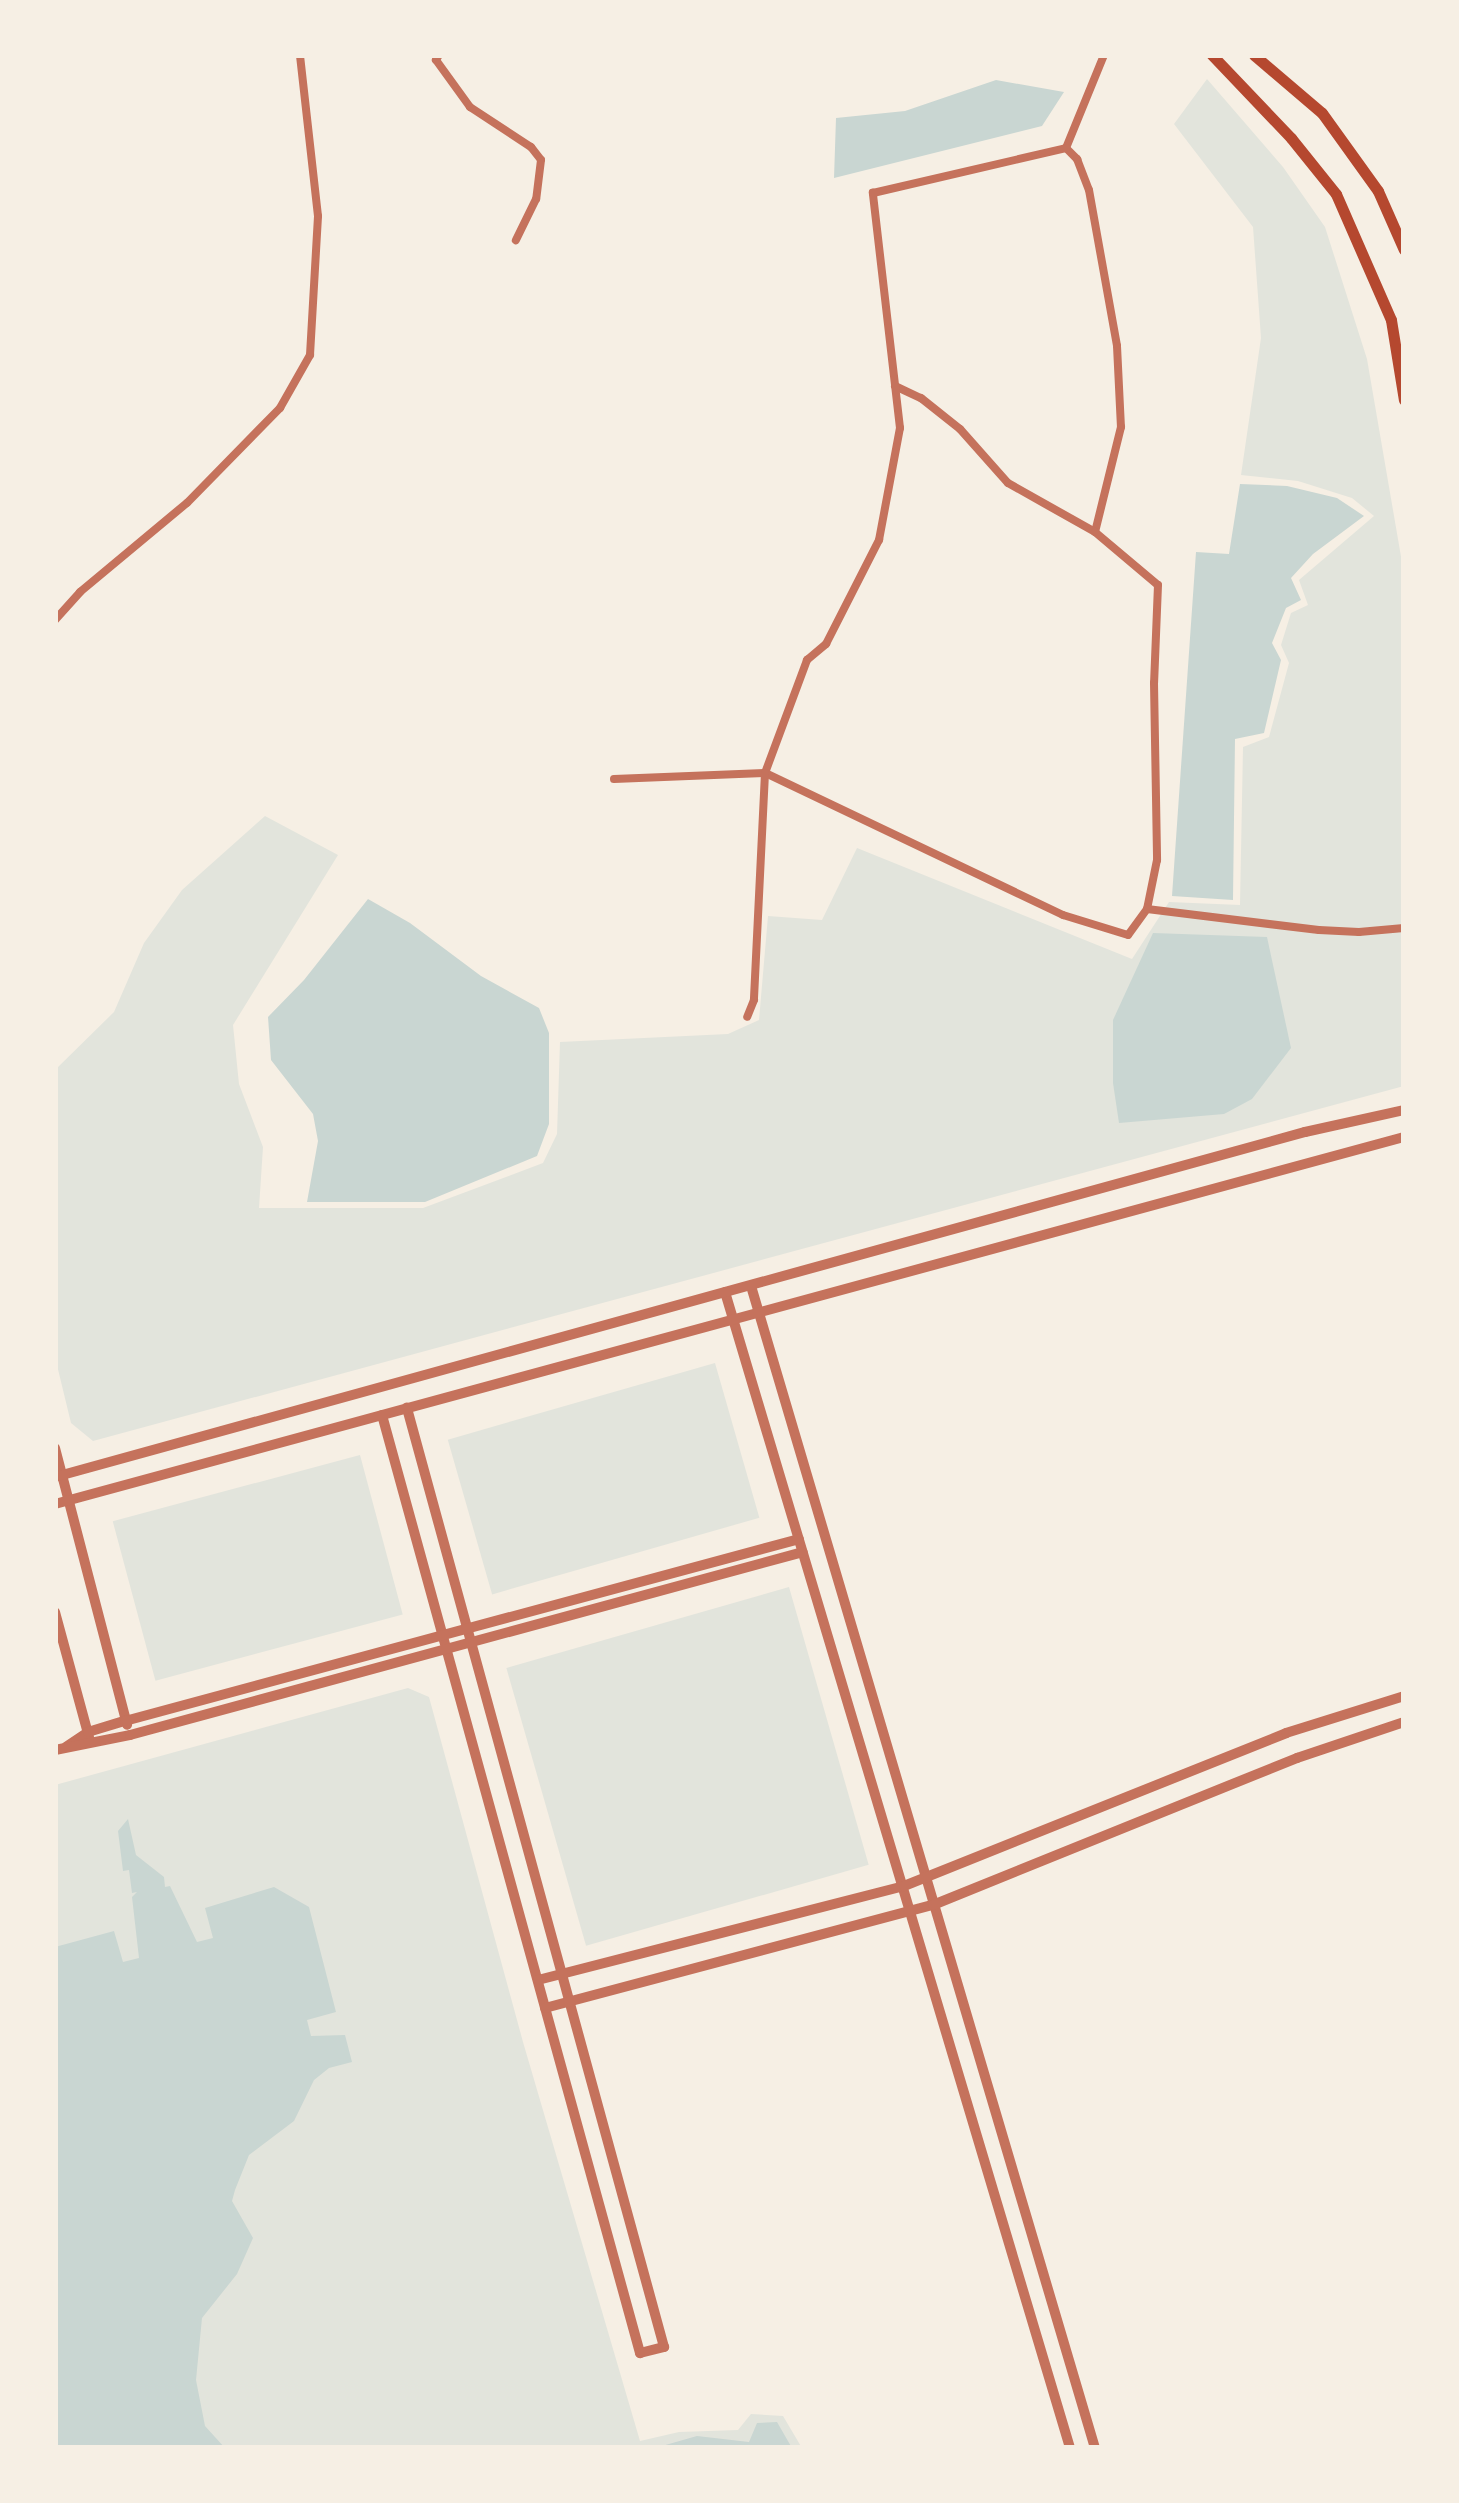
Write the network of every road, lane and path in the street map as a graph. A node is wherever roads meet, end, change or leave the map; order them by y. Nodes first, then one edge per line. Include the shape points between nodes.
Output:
1 (300, 55) edge
2 (439, 55) edge
3 (1104, 55) edge
4 (1212, 55) edge
5 (1254, 55) edge
6 (1066, 148) junction
7 (516, 240) dead end
8 (1404, 250) edge
9 (895, 386) junction
10 (1404, 400) edge
11 (1095, 532) junction
12 (55, 620) edge
13 (764, 772) junction
14 (614, 779) dead end
15 (1147, 910) junction
16 (1404, 928) edge
17 (747, 1018) dead end
18 (1404, 1110) edge
19 (1404, 1138) edge
20 (751, 1286) junction
21 (726, 1292) junction
22 (760, 1316) junction
23 (735, 1322) junction
24 (406, 1408) junction
25 (382, 1414) junction
26 (55, 1448) edge
27 (59, 1476) edge
28 (69, 1500) junction
29 (55, 1504) edge
30 (799, 1539) junction
31 (803, 1552) junction
32 (55, 1612) edge
33 (468, 1634) junction
34 (444, 1641) junction
35 (1404, 1696) edge
36 (126, 1721) junction
37 (1404, 1722) edge
38 (88, 1732) junction
39 (130, 1735) junction
40 (90, 1746) junction
41 (60, 1749) edge
42 (925, 1878) junction
43 (904, 1886) junction
44 (933, 1905) junction
45 (912, 1912) junction
46 (562, 1974) junction
47 (538, 1980) junction
48 (570, 2002) junction
49 (545, 2008) junction
50 (1070, 2448) edge
51 (1095, 2448) edge

1 - 12 street via 318,216 310,355 280,408 187,503
2 - 7 street via 436,60 470,107 531,146 541,160 536,199
3 - 6 street
4 - 10 main road via 1336,194 1390,320
5 - 8 main road via 1322,112 1378,191
6 - 9 street via 873,193
6 - 11 street via 1089,190 1117,346 1121,427
9 - 11 street via 960,429 1008,483
9 - 13 street via 900,428 879,540 826,644 807,660
11 - 15 street via 1158,584 1157,860
13 - 14 street
13 - 15 street via 1064,915 1128,935
13 - 17 street via 754,1000
15 - 16 street via 1346,932
18 - 20 street
19 - 22 street
20 - 21 street
20 - 22 street
21 - 23 street
21 - 27 street
22 - 23 street
22 - 42 street
23 - 24 street
23 - 30 street
24 - 25 street
24 - 33 street
25 - 28 street
25 - 34 street
26 - 27 street
27 - 28 street
28 - 29 street
28 - 36 street
30 - 31 street
30 - 33 street
31 - 33 street
31 - 43 street
32 - 38 street
33 - 34 street
33 - 46 street
34 - 36 street
34 - 39 street
34 - 47 street
35 - 42 street via 1286,1733
36 - 38 street
36 - 39 street
37 - 44 street via 1296,1758
38 - 40 street
38 - 41 street
39 - 40 street
40 - 41 street
42 - 43 street
42 - 44 street
43 - 45 street
43 - 46 street
44 - 45 street
44 - 51 street
45 - 48 street
45 - 50 street
46 - 47 street
46 - 48 street
47 - 49 street
48 - 49 street
48 - 49 street via 664,2346 640,2353

